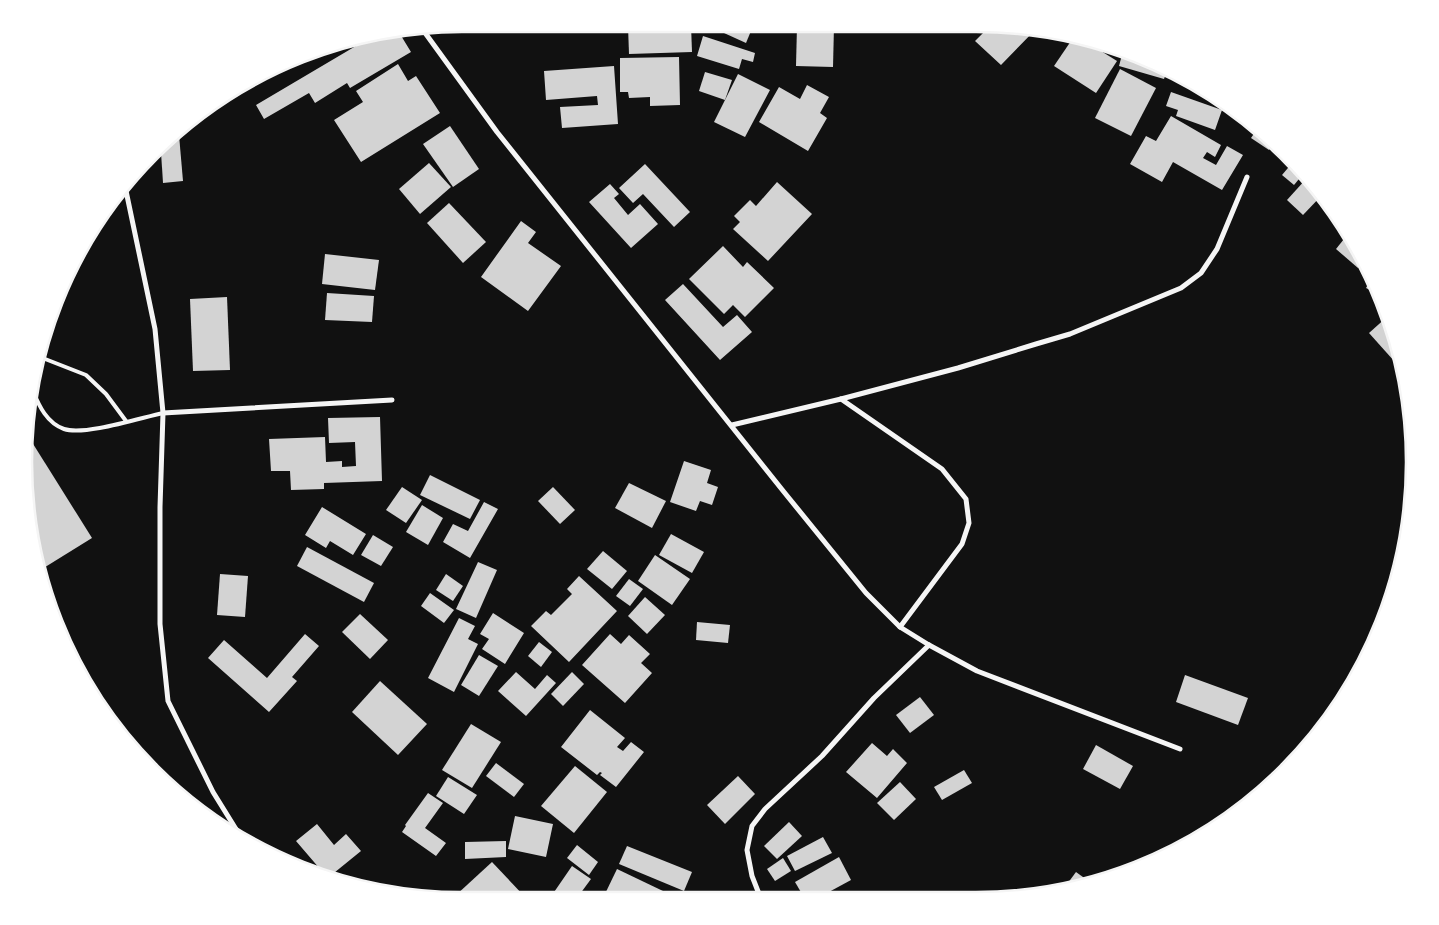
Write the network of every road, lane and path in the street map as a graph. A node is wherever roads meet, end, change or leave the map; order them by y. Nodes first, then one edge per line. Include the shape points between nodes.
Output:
1 (426, 34) edge
2 (1247, 177) dead end
3 (127, 194) edge
4 (45, 359) edge
5 (841, 399) junction
6 (392, 400) dead end
7 (37, 401) edge
8 (163, 413) junction
9 (126, 421) junction
10 (732, 425) junction
11 (900, 627) junction
12 (929, 645) junction
13 (1180, 749) dead end
14 (235, 827) edge
15 (758, 892) edge

1 - 10 street via 498,132
2 - 5 street via 1217,249 1201,273 1181,288 1070,334
3 - 8 street via 155,329
4 - 9 lane via 86,375 106,394
5 - 10 street
5 - 11 street via 942,469 966,499 969,523 962,544
6 - 8 street
7 - 9 lane via 47,418 64,429 90,430
8 - 9 lane
8 - 14 street via 160,624 168,701 213,792
10 - 11 street via 866,593
11 - 12 street
12 - 13 street via 977,671
12 - 15 street via 752,826 747,850

